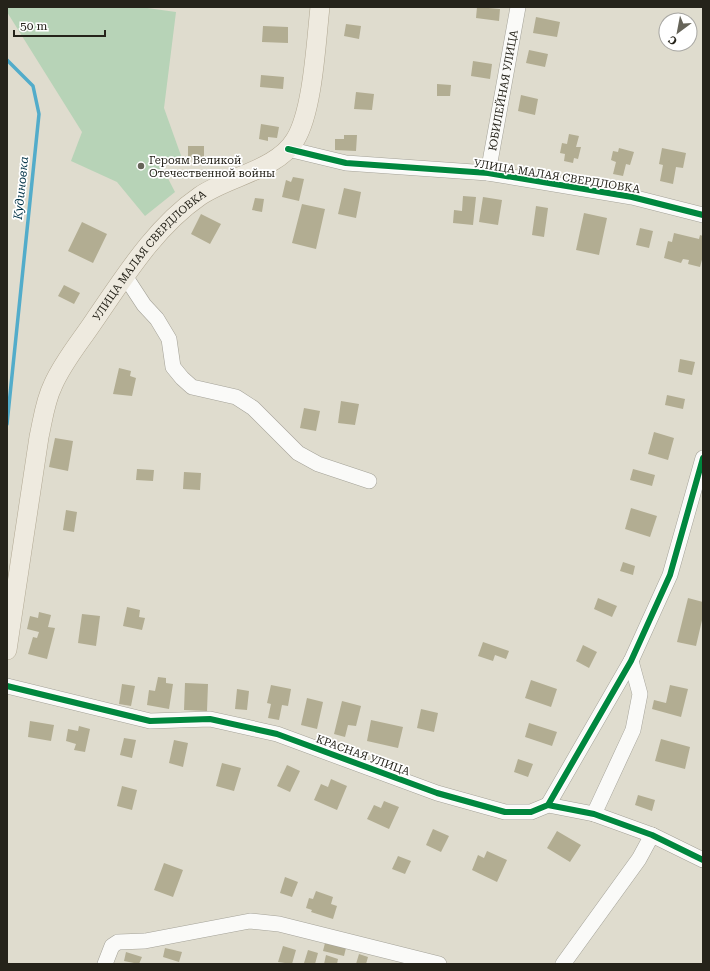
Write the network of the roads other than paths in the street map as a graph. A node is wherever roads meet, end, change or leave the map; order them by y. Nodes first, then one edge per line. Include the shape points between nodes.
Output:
1 (320, 7) edge
2 (518, 7) edge
3 (288, 150) junction
4 (488, 173) junction
5 (703, 215) edge
6 (125, 276) junction
7 (703, 458) edge
8 (369, 481) dead end
9 (7, 650) edge
10 (631, 661) junction
11 (7, 686) edge
12 (548, 805) junction
13 (594, 814) junction
14 (652, 835) junction
15 (703, 860) edge
16 (105, 964) edge
17 (439, 964) edge
18 (563, 964) edge

1 - 3 main road via 307,111 301,128
2 - 4 street, ЮБИЛЕЙНАЯ УЛИЦА
3 - 4 street, УЛИЦА МАЛАЯ СВЕРДЛОВКА via 346,163
3 - 6 main road, УЛИЦА МАЛАЯ СВЕРДЛОВКА via 276,159 201,195 161,230
4 - 5 street, УЛИЦА МАЛАЯ СВЕРДЛОВКА via 632,197
6 - 8 street via 144,305 158,319 169,339 174,367 192,387 236,397 247,404 298,453 318,464
6 - 9 main road, УЛИЦА МАЛАЯ СВЕРДЛОВКА via 67,359 53,384 46,405
7 - 10 street via 670,575
10 - 12 street
10 - 13 street via 640,694 633,730
11 - 12 street, КРАСНАЯ УЛИЦА via 150,721 210,719 277,734 437,793 505,812 531,812
12 - 13 street
13 - 14 street
14 - 15 street
14 - 18 street via 639,859
16 - 17 street via 112,946 118,942 145,941 256,920

